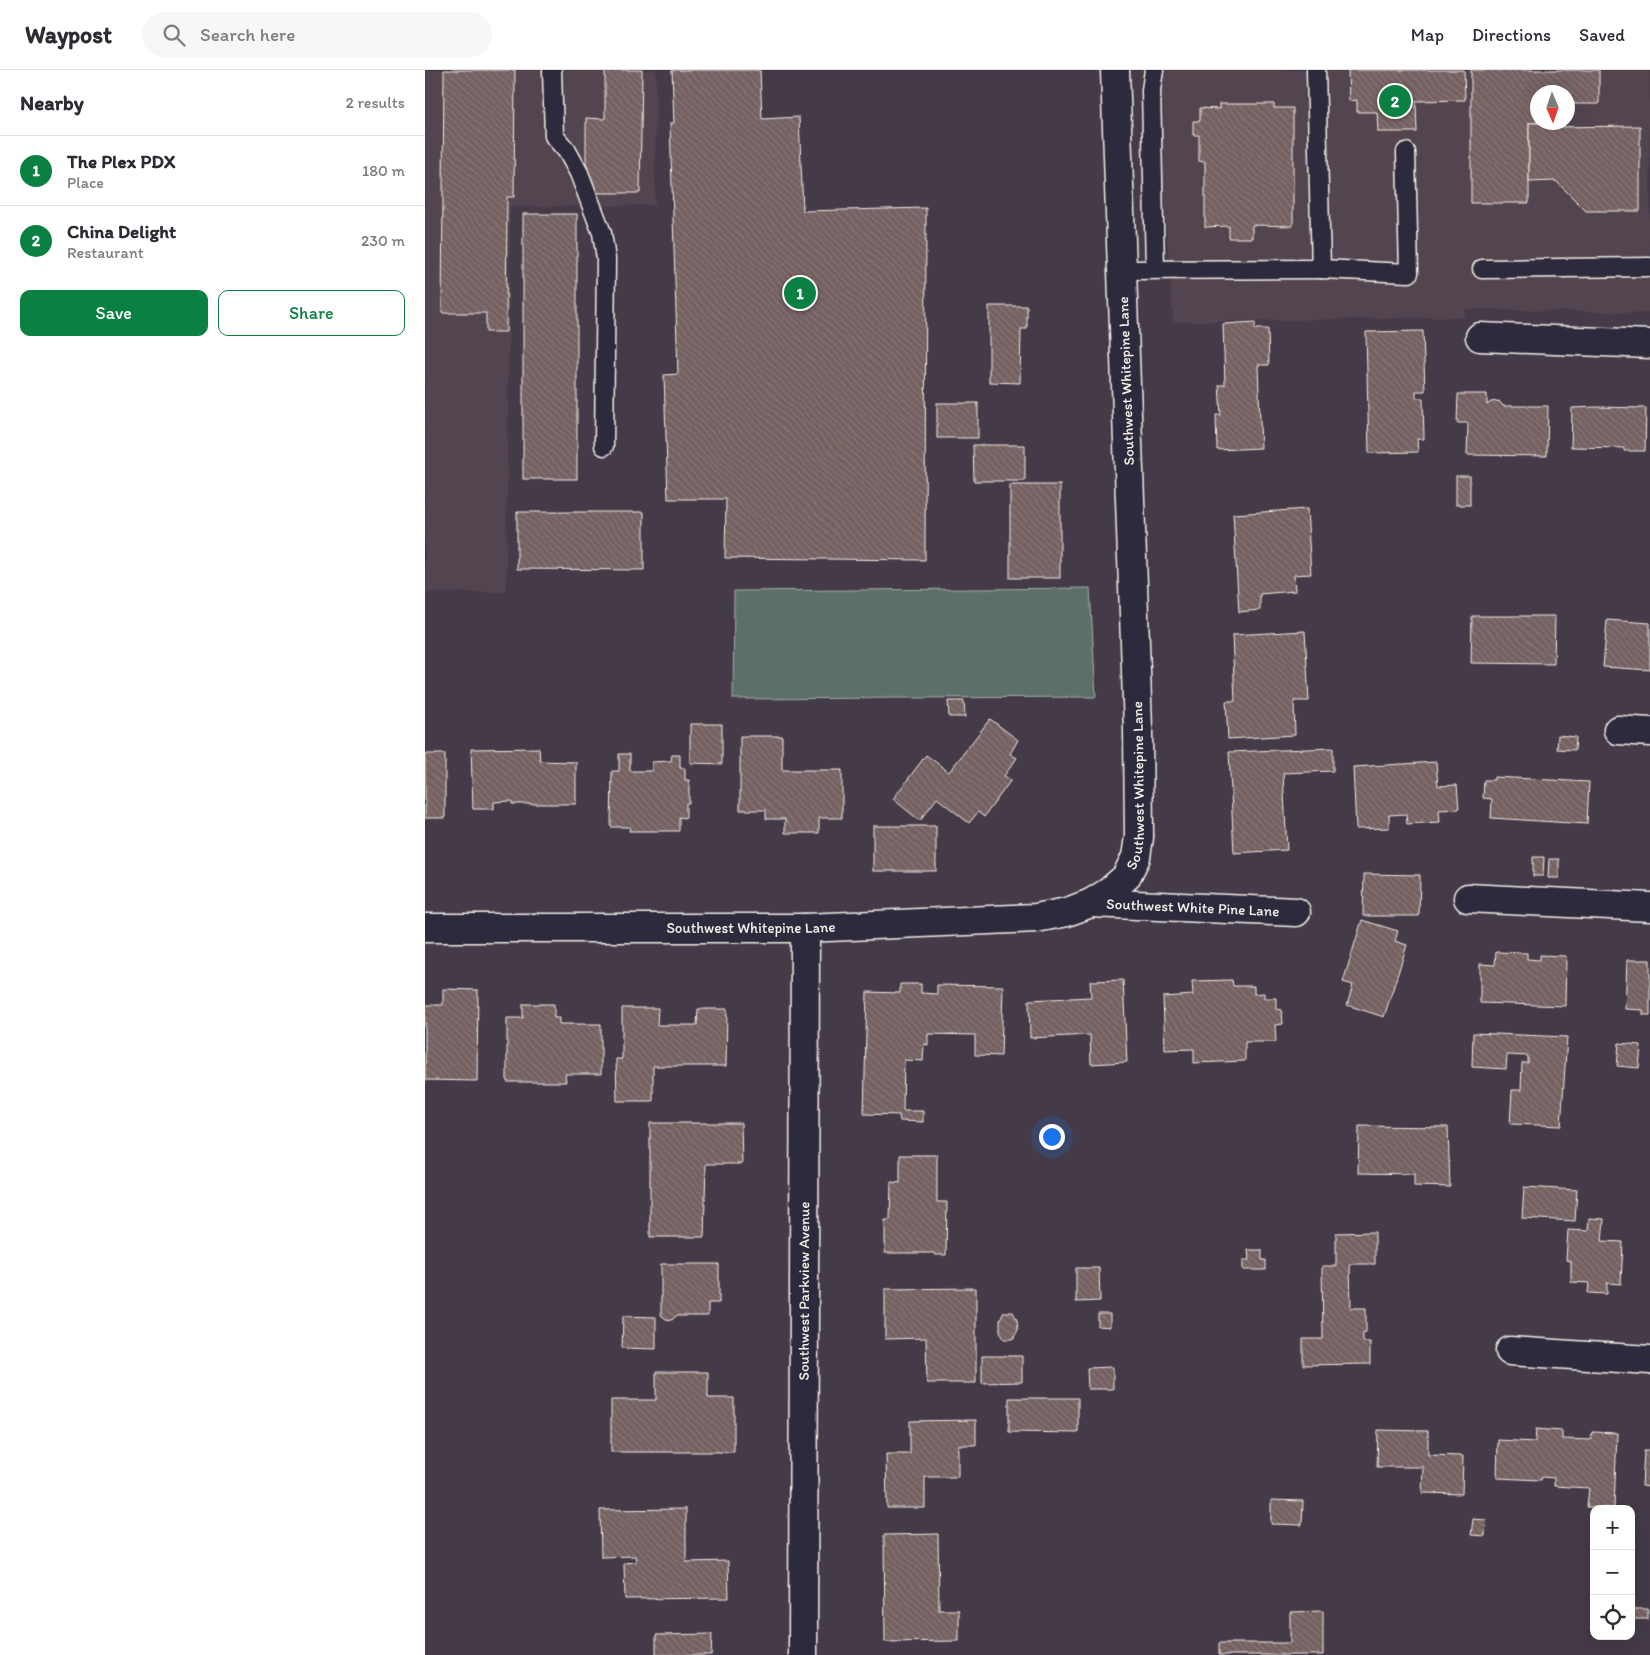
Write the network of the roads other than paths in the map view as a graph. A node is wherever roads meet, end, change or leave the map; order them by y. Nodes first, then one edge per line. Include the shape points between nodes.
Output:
1 (552, 70) edge
2 (1115, 70) edge
3 (1154, 70) edge
4 (1316, 70) edge
5 (1406, 152) dead end
6 (1650, 266) edge
7 (1155, 269) junction
8 (1321, 269) junction
9 (1482, 269) dead end
10 (1123, 270) junction
11 (1480, 337) dead end
12 (1650, 344) edge
13 (604, 446) dead end
14 (1618, 730) dead end
15 (1650, 732) edge
16 (1468, 898) dead end
17 (1091, 903) junction
18 (1650, 907) edge
19 (1296, 912) dead end
20 (425, 928) edge
21 (805, 928) junction
22 (1510, 1351) dead end
23 (1650, 1360) edge
24 (803, 1655) edge

1 - 13 lane via 554,136 579,172 602,233 606,259
2 - 10 street, Southwest Whitepine Lane
3 - 7 lane via 1151,90
4 - 8 lane
5 - 8 lane via 1409,273
6 - 9 lane
7 - 8 lane
7 - 10 lane
10 - 17 street, Southwest Whitepine Lane via 1139,837 1136,857 1126,877
11 - 12 street
14 - 15 street
16 - 18 street
17 - 19 street, Southwest White Pine Lane
17 - 21 street, Southwest Whitepine Lane via 1035,918
20 - 21 street, Southwest Whitepine Lane
21 - 24 street, Southwest Parkview Avenue
22 - 23 street

